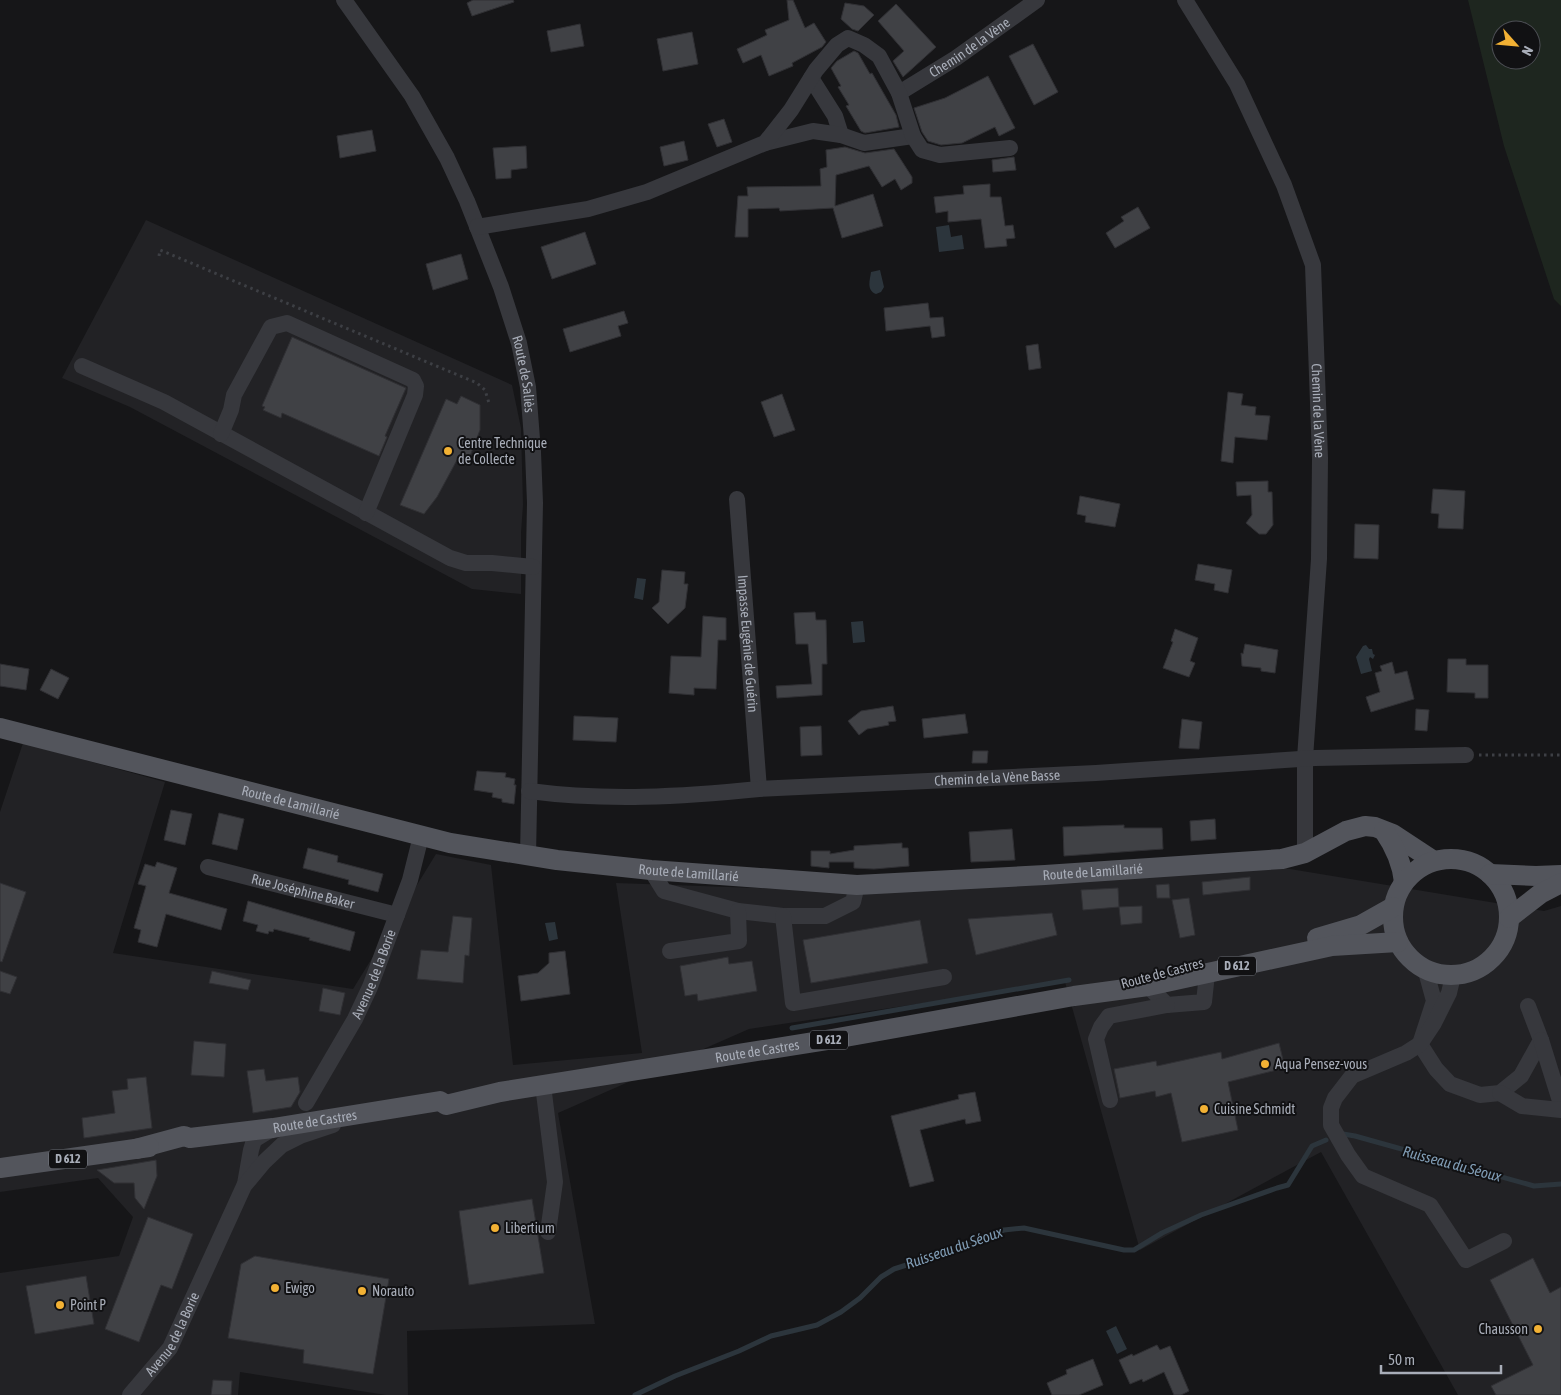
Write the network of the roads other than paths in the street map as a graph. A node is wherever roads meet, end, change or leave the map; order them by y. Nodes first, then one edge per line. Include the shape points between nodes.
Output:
1 (344, 0) edge
2 (1037, 0) edge
3 (1185, 0) edge
4 (811, 78) junction
5 (899, 93) junction
6 (841, 134) junction
7 (913, 136) junction
8 (765, 143) junction
9 (1010, 148) dead end
10 (477, 228) junction
11 (82, 366) dead end
12 (221, 434) junction
13 (738, 499) dead end
14 (366, 513) junction
15 (533, 566) junction
16 (0, 728) edge
17 (1466, 755) road end
18 (1306, 758) junction
19 (759, 789) junction
20 (529, 791) junction
21 (1384, 831) junction
22 (421, 836) junction
23 (1306, 853) junction
24 (528, 856) junction
25 (1434, 861) junction
26 (208, 867) dead end
27 (651, 870) junction
28 (1490, 874) junction
29 (1561, 876) edge
30 (1404, 882) junction
31 (1561, 883) edge
32 (857, 885) junction
33 (1393, 907) junction
34 (738, 911) junction
35 (397, 915) junction
36 (784, 916) junction
37 (1509, 918) junction
38 (1398, 942) junction
39 (670, 951) dead end
40 (1425, 968) junction
41 (1207, 974) junction
42 (1453, 976) junction
43 (944, 977) dead end
44 (1148, 986) junction
45 (1074, 996) junction
46 (1167, 1005) junction
47 (1528, 1006) dead end
48 (1541, 1040) junction
49 (1420, 1044) junction
50 (543, 1085) junction
51 (1500, 1093) junction
52 (1110, 1100) dead end
53 (306, 1104) dead end
54 (1561, 1104) edge
55 (382, 1110) junction
56 (1561, 1110) edge
57 (273, 1128) junction
58 (0, 1168) edge
59 (244, 1186) junction
60 (548, 1232) dead end
61 (1504, 1241) dead end
62 (130, 1395) edge

1 - 10 street, Route de Saliès via 412,96 447,158
2 - 5 street, Chemin de la Vène via 956,58
3 - 18 street, Chemin de la Vène via 1236,84 1284,185 1313,265 1320,559
4 - 5 street via 837,45 848,38 879,56
4 - 6 street via 835,116
4 - 8 street
5 - 7 street
6 - 7 street via 864,143
6 - 8 street via 813,131
7 - 9 street via 922,150 940,155
8 - 10 street via 647,192 588,209
10 - 15 street, Route de Saliès via 510,313 528,387 535,503
11 - 12 street via 164,402
12 - 14 street
12 - 14 street via 234,395 271,327 287,323 413,380 416,386 414,395
13 - 19 street, Impasse Eugénie de Guérin
14 - 15 street via 450,558 466,563
15 - 20 street, Route de Saliès
16 - 22 main road, Route de Lamillarié
17 - 18 street, Chemin de la Vène Basse
18 - 19 street, Chemin de la Vène Basse via 1096,773
18 - 23 street, Chemin de la Vène
19 - 20 street, Chemin de la Vène Basse via 719,794 619,797
20 - 24 street, Route de Saliès
21 - 23 main road, Route de Lamillarié via 1375,827 1355,828
21 - 25 main road, Route de Lamillarié
21 - 30 main road via 1398,854
22 - 24 main road, Route de Lamillarié
22 - 35 street, Avenue de la Borie
23 - 32 main road, Route de Lamillarié via 1282,859 1222,864
24 - 27 main road, Route de Lamillarié
25 - 28 main road via 1466,860
25 - 30 main road
26 - 35 street, Rue Joséphine Baker
27 - 32 main road, Route de Lamillarié
27 - 34 street via 664,891
28 - 29 main road
28 - 37 main road via 1504,894
30 - 33 main road
31 - 37 main road via 1540,894
32 - 36 street via 853,902 825,916
33 - 38 main road
33 - 45 main road, Route de Castres / D 612 via 1361,925 1330,935 1212,960
34 - 36 street
34 - 39 street via 739,941
35 - 53 street, Avenue de la Borie via 355,1019
36 - 43 street via 792,1003
37 - 42 main road via 1506,935 1498,951 1486,964 1470,973
38 - 40 main road via 1414,961
38 - 41 main road, Route de Castres / D 612 via 1332,946
40 - 42 main road
40 - 49 street via 1434,1001
41 - 44 main road, Route de Castres / D 612
41 - 46 street via 1204,1002
42 - 49 street via 1434,1023
44 - 45 main road, Route de Castres / D 612
44 - 46 street
45 - 50 main road, Route de Castres / D 612 via 834,1039
46 - 52 street via 1109,1016 1101,1027 1096,1039
47 - 48 street
48 - 51 street via 1522,1076
48 - 54 street
49 - 51 street via 1450,1084 1480,1095
49 - 61 street via 1352,1076 1335,1098 1331,1125 1363,1176 1430,1206 1466,1260
50 - 55 main road, Route de Castres / D 612 via 446,1105 440,1101
50 - 60 street via 555,1182
51 - 56 street via 1522,1106
55 - 57 main road, Route de Castres / D 612
55 - 59 street, Avenue de la Borie via 300,1136 282,1145
57 - 58 main road, Route de Castres / D 612 via 190,1138 184,1136 136,1149
57 - 59 street, Avenue de la Borie via 254,1140
59 - 62 street, Avenue de la Borie via 170,1348

